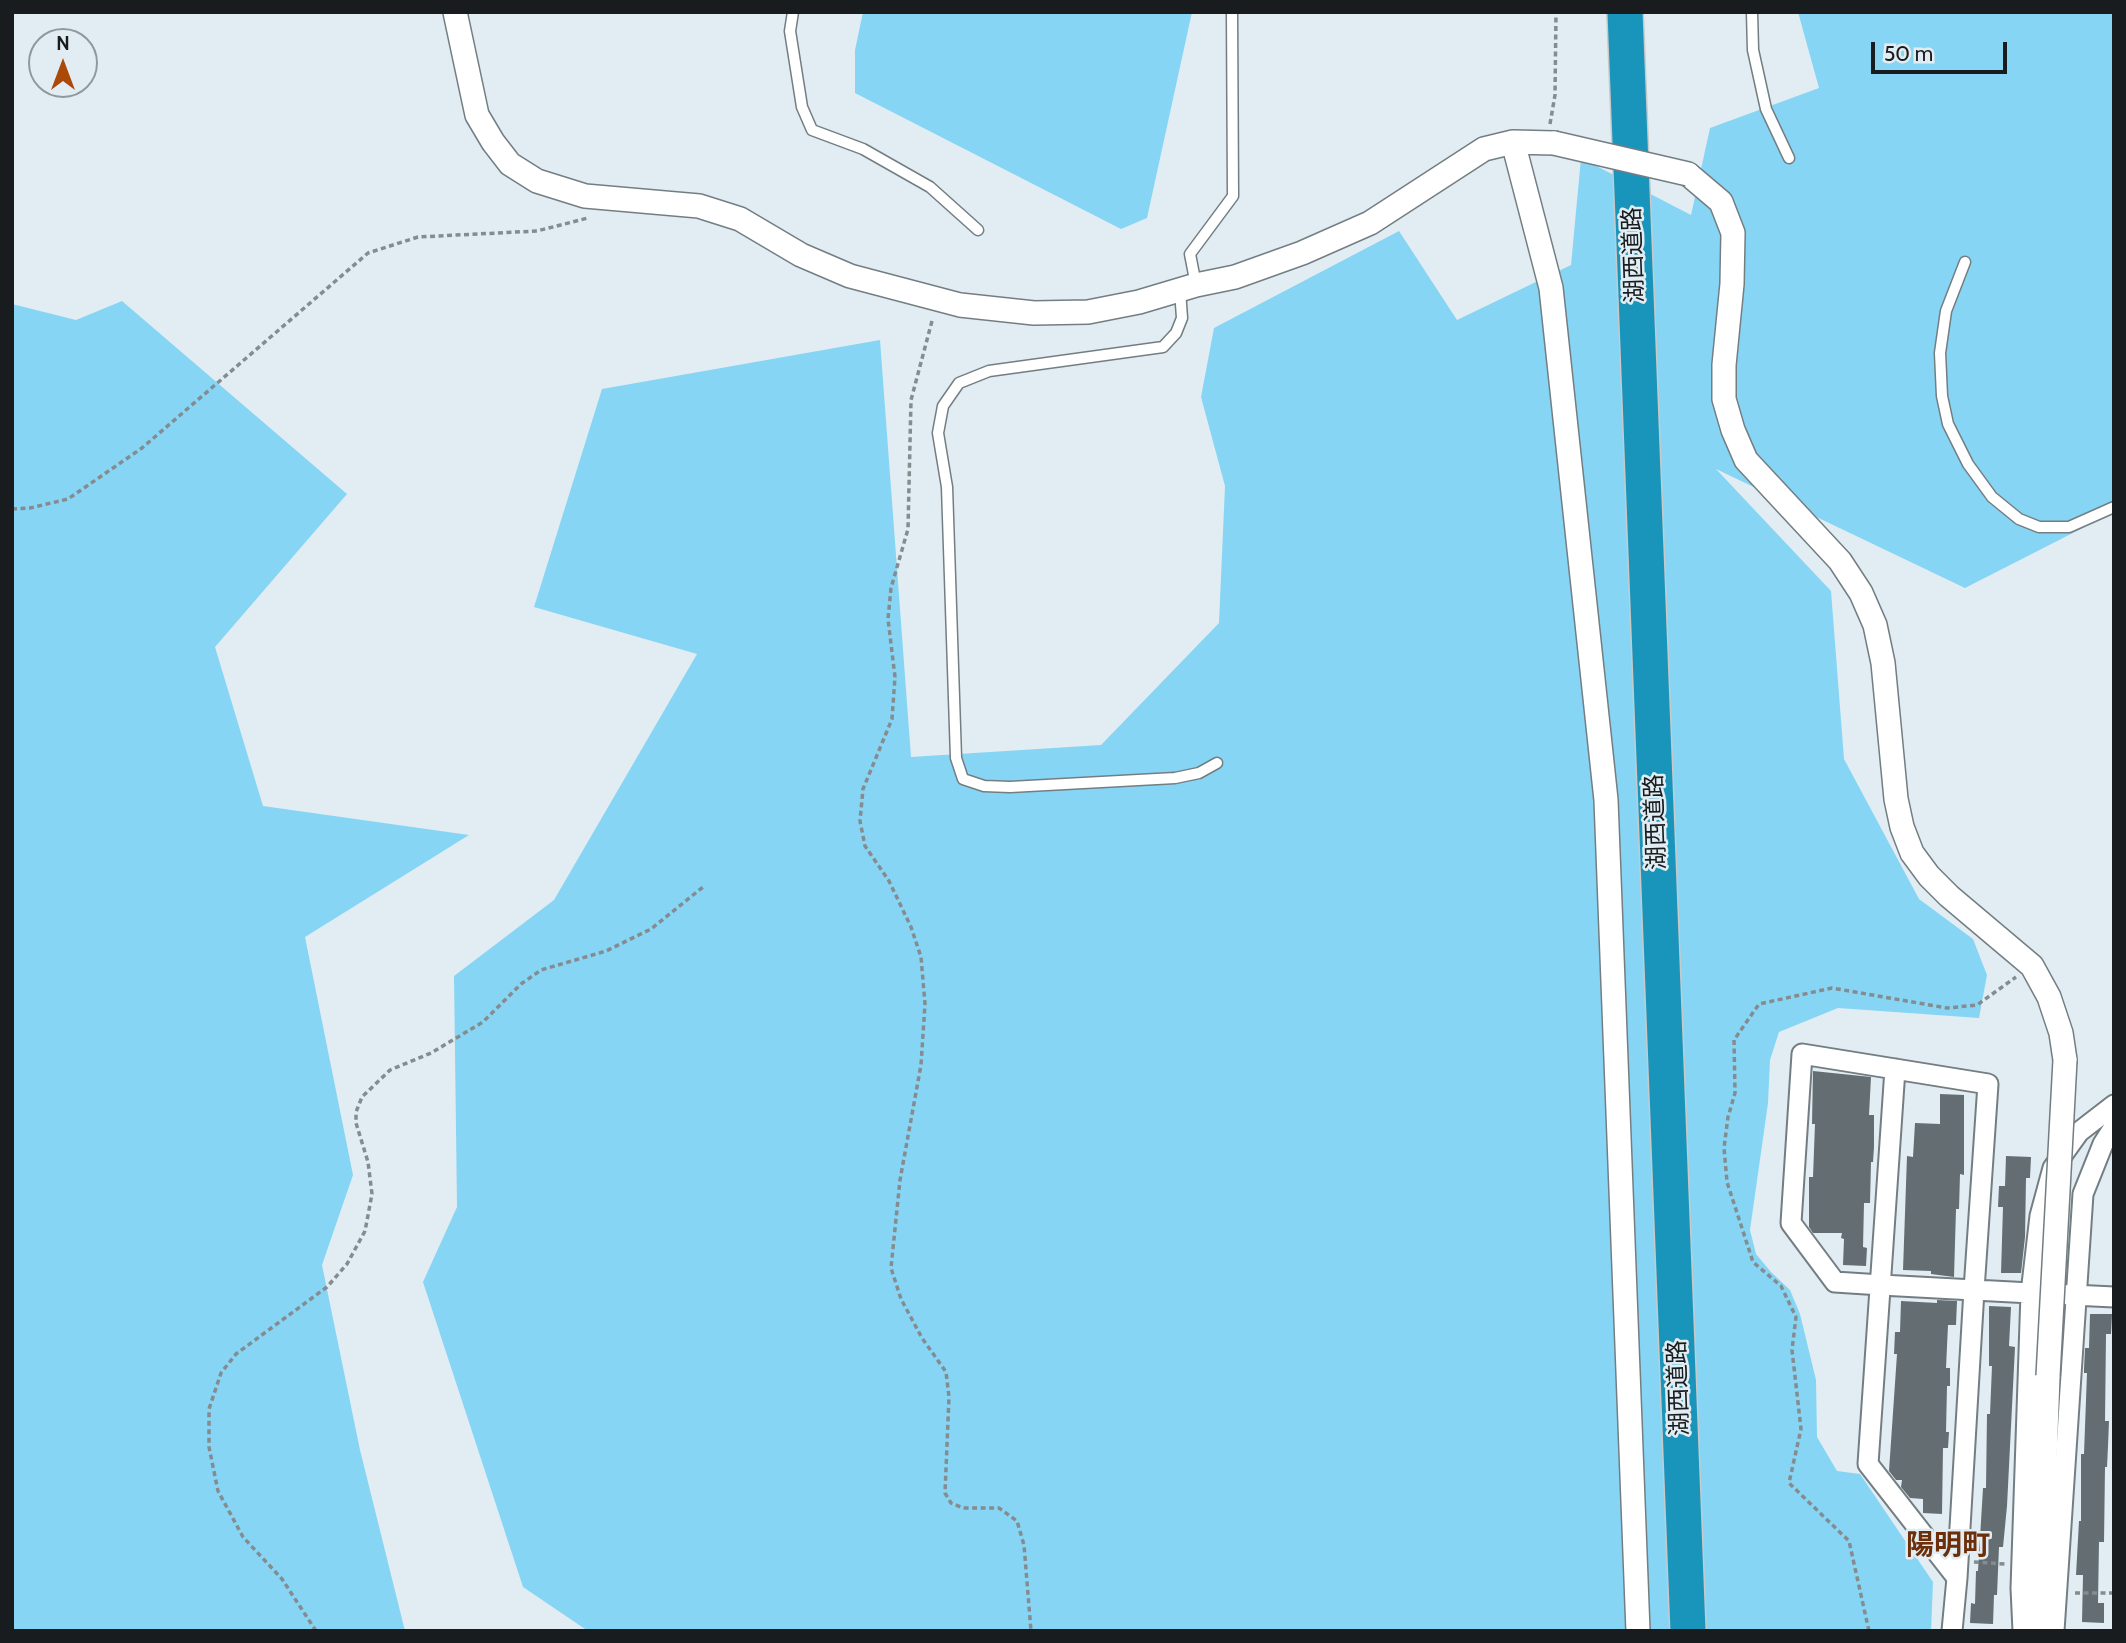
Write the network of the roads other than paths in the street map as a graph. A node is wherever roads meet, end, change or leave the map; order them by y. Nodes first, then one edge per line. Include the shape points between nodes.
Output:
1 (454, 12) edge
2 (793, 12) edge
3 (1232, 12) edge
4 (1608, 12) edge
5 (1625, 12) edge
6 (1752, 12) edge
7 (1513, 142) junction
8 (1789, 158) dead end
9 (978, 230) dead end
10 (1965, 262) dead end
11 (1188, 287) junction
12 (2114, 507) edge
13 (1217, 763) dead end
14 (1895, 1069) junction
15 (2114, 1105) edge
16 (2114, 1128) edge
17 (1881, 1285) junction
18 (1974, 1290) junction
19 (2031, 1293) junction
20 (2076, 1295) junction
21 (2114, 1297) edge
22 (1957, 1569) junction
23 (1638, 1631) edge
24 (1669, 1631) edge
25 (1688, 1631) edge
26 (1952, 1631) edge
27 (2023, 1631) edge
28 (2039, 1631) edge
29 (2054, 1631) edge

1 - 11 street via 477,116 510,164 537,181 585,196 699,206 740,219 801,255 850,276 960,305 1034,313 1088,312
2 - 9 lane via 790,31 802,107 812,130 863,149 930,187
3 - 11 lane via 1233,196 1190,254
4 - 24 highway, 湖西道路
5 - 25 highway, 湖西道路
6 - 8 lane via 1753,50 1766,109
7 - 11 street via 1484,149 1370,223 1235,277
7 - 23 street via 1551,288 1606,800
7 - 28 street, bridge via 1550,143 1688,174 1721,202 1733,233 1724,365 1724,399 1732,430 1746,460 1840,561 1875,625 1896,799 1912,853 1949,896 2032,966 2049,997 2065,1060
10 - 12 lane via 1946,311 1940,353 1948,424 1968,464 1992,498 2019,519 2039,527 2069,527
11 - 13 lane via 1176,333 1163,347 989,371 959,383 943,406 937,433 947,487 956,758 963,779 1010,787 1175,778
14 - 17 street
14 - 17 street via 1802,1054 1791,1223 1835,1282
14 - 18 street via 1988,1084
15 - 19 street via 2078,1132 2053,1168 2040,1216
16 - 20 street via 2083,1194
17 - 18 street
17 - 22 street via 1868,1464
18 - 19 street
18 - 22 street
19 - 20 street
19 - 27 street
20 - 21 street
20 - 29 street
22 - 26 street

